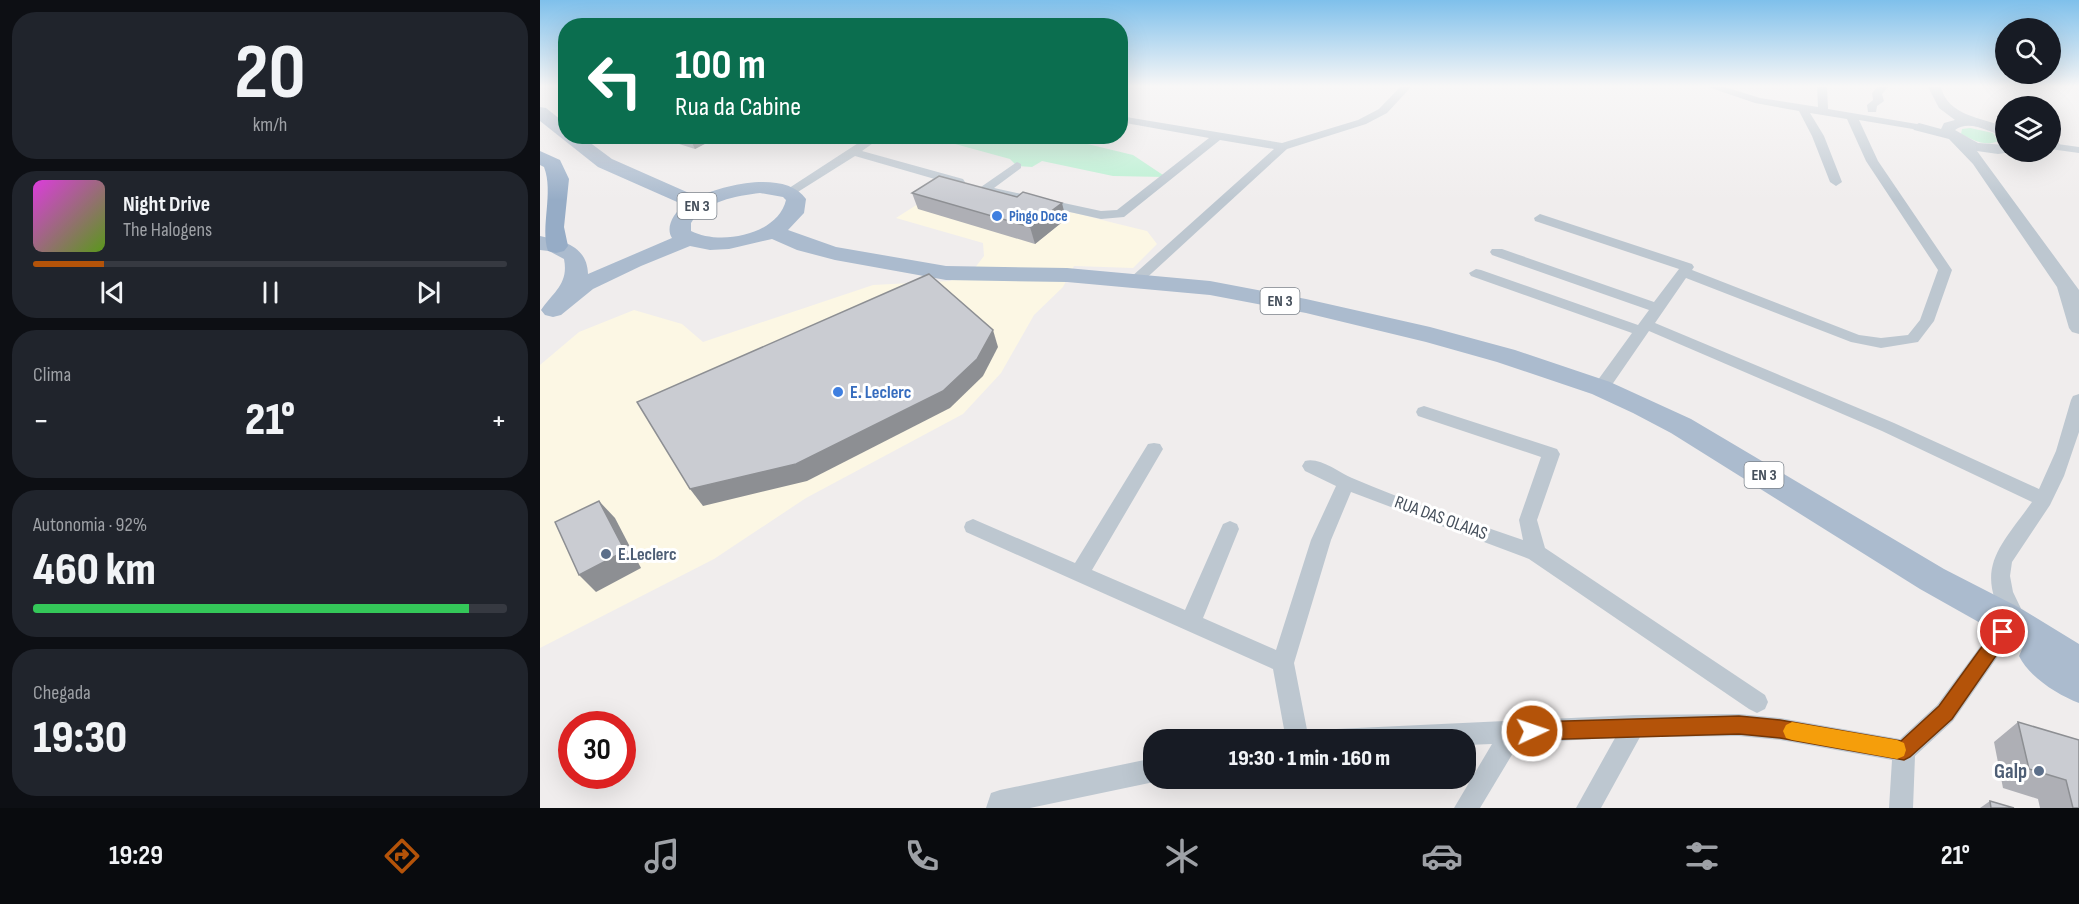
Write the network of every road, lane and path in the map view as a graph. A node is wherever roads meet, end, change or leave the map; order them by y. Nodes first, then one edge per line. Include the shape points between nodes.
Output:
1 (1153, 125) edge
2 (1353, 125) edge
3 (1812, 125) edge
4 (1856, 125) edge
5 (1904, 125) edge
6 (1951, 125) edge
7 (1969, 125) edge
8 (1979, 125) edge
9 (1919, 127) joint
10 (1995, 130) edge
11 (1954, 132) junction
12 (1218, 136) junction
13 (579, 144) edge
14 (866, 144) edge
15 (1283, 147) junction
16 (1995, 147) edge
17 (2061, 147) edge
18 (1995, 150) edge
19 (2079, 150) edge
20 (854, 152) junction
21 (540, 157) edge
22 (1978, 161) junction
23 (1017, 166) dead end
24 (1836, 182) dead end
25 (984, 189) junction
26 (789, 192) junction
27 (700, 205) junction
28 (1540, 218) dead end
29 (771, 231) junction
30 (684, 237) junction
31 (557, 248) edge
32 (1497, 252) dead end
33 (1683, 272) junction
34 (1476, 273) dead end
35 (1135, 281) junction
36 (2072, 294) edge
37 (1656, 308) junction
38 (547, 314) edge
39 (1643, 328) junction
40 (2079, 328) edge
41 (1601, 388) junction
42 (2079, 399) edge
43 (1424, 412) dead end
44 (1154, 449) dead end
45 (1311, 466) dead end
46 (1346, 483) junction
47 (2043, 499) junction
48 (973, 527) dead end
49 (1230, 529) dead end
50 (1536, 553) junction
51 (1079, 574) junction
52 (1190, 623) junction
53 (2017, 633) junction
54 (1283, 663) junction
55 (2079, 663) edge
56 (2079, 686) edge
57 (1757, 702) dead end
58 (1634, 726) junction
59 (1296, 729) edge
60 (1512, 732) junction
61 (1476, 734) edge
62 (1904, 751) junction
63 (1143, 772) edge
64 (999, 805) edge
65 (1466, 808) edge
66 (1588, 808) edge
67 (1901, 808) edge

1 - 12 street
2 - 15 street
3 - 24 street
4 - 33 street via 1872,161 1945,270 1927,321 1913,339 1881,343 1856,339
5 - 9 street
6 - 11 street
7 - 11 street
8 - 10 street
9 - 11 street
11 - 16 street
11 - 22 street
12 - 15 street
12 - 25 street via 1120,214 1101,215
13 - 27 main road, EN 3 via 605,163
14 - 20 street
15 - 35 street
17 - 19 street
18 - 22 street via 1984,153
20 - 25 street
20 - 26 street
21 - 31 highway via 552,164 559,178 553,227
22 - 36 street
23 - 25 street
26 - 27 main road, EN 3 via 768,188 740,190
26 - 29 main road, EN 3 via 796,198 797,207 791,217
27 - 30 main road, EN 3 via 683,218 679,226
28 - 33 street via 1687,267
29 - 30 main road, EN 3 via 720,244 701,244
29 - 35 main road, EN 3 via 835,253 946,273 1067,275
30 - 31 main road via 597,256
30 - 38 main road via 585,284
31 - 38 main road via 579,271 572,289
32 - 37 street
33 - 37 street
34 - 39 street
35 - 41 main road, EN 3 via 1210,288 1306,306 1506,356
36 - 40 street
37 - 39 street
39 - 41 street
39 - 47 street via 1888,427
41 - 53 main road, EN 3 via 1691,431
42 - 47 street via 2070,437
43 - 50 street via 1551,454 1528,520
44 - 51 street
45 - 46 street, RUA DAS OLAIAS
46 - 50 street, RUA DAS OLAIAS
46 - 54 street via 1321,540
47 - 53 street via 2001,563 2003,596
48 - 51 street
49 - 52 street
50 - 57 street, RUA DAS OLAIAS
51 - 52 street
52 - 54 street
53 - 55 main road, EN 3
53 - 56 main road, EN 3
53 - 62 street via 1945,713
54 - 59 street
58 - 60 street
58 - 62 street via 1739,725
58 - 66 street
60 - 61 street
60 - 65 street
62 - 67 street
63 - 64 street

